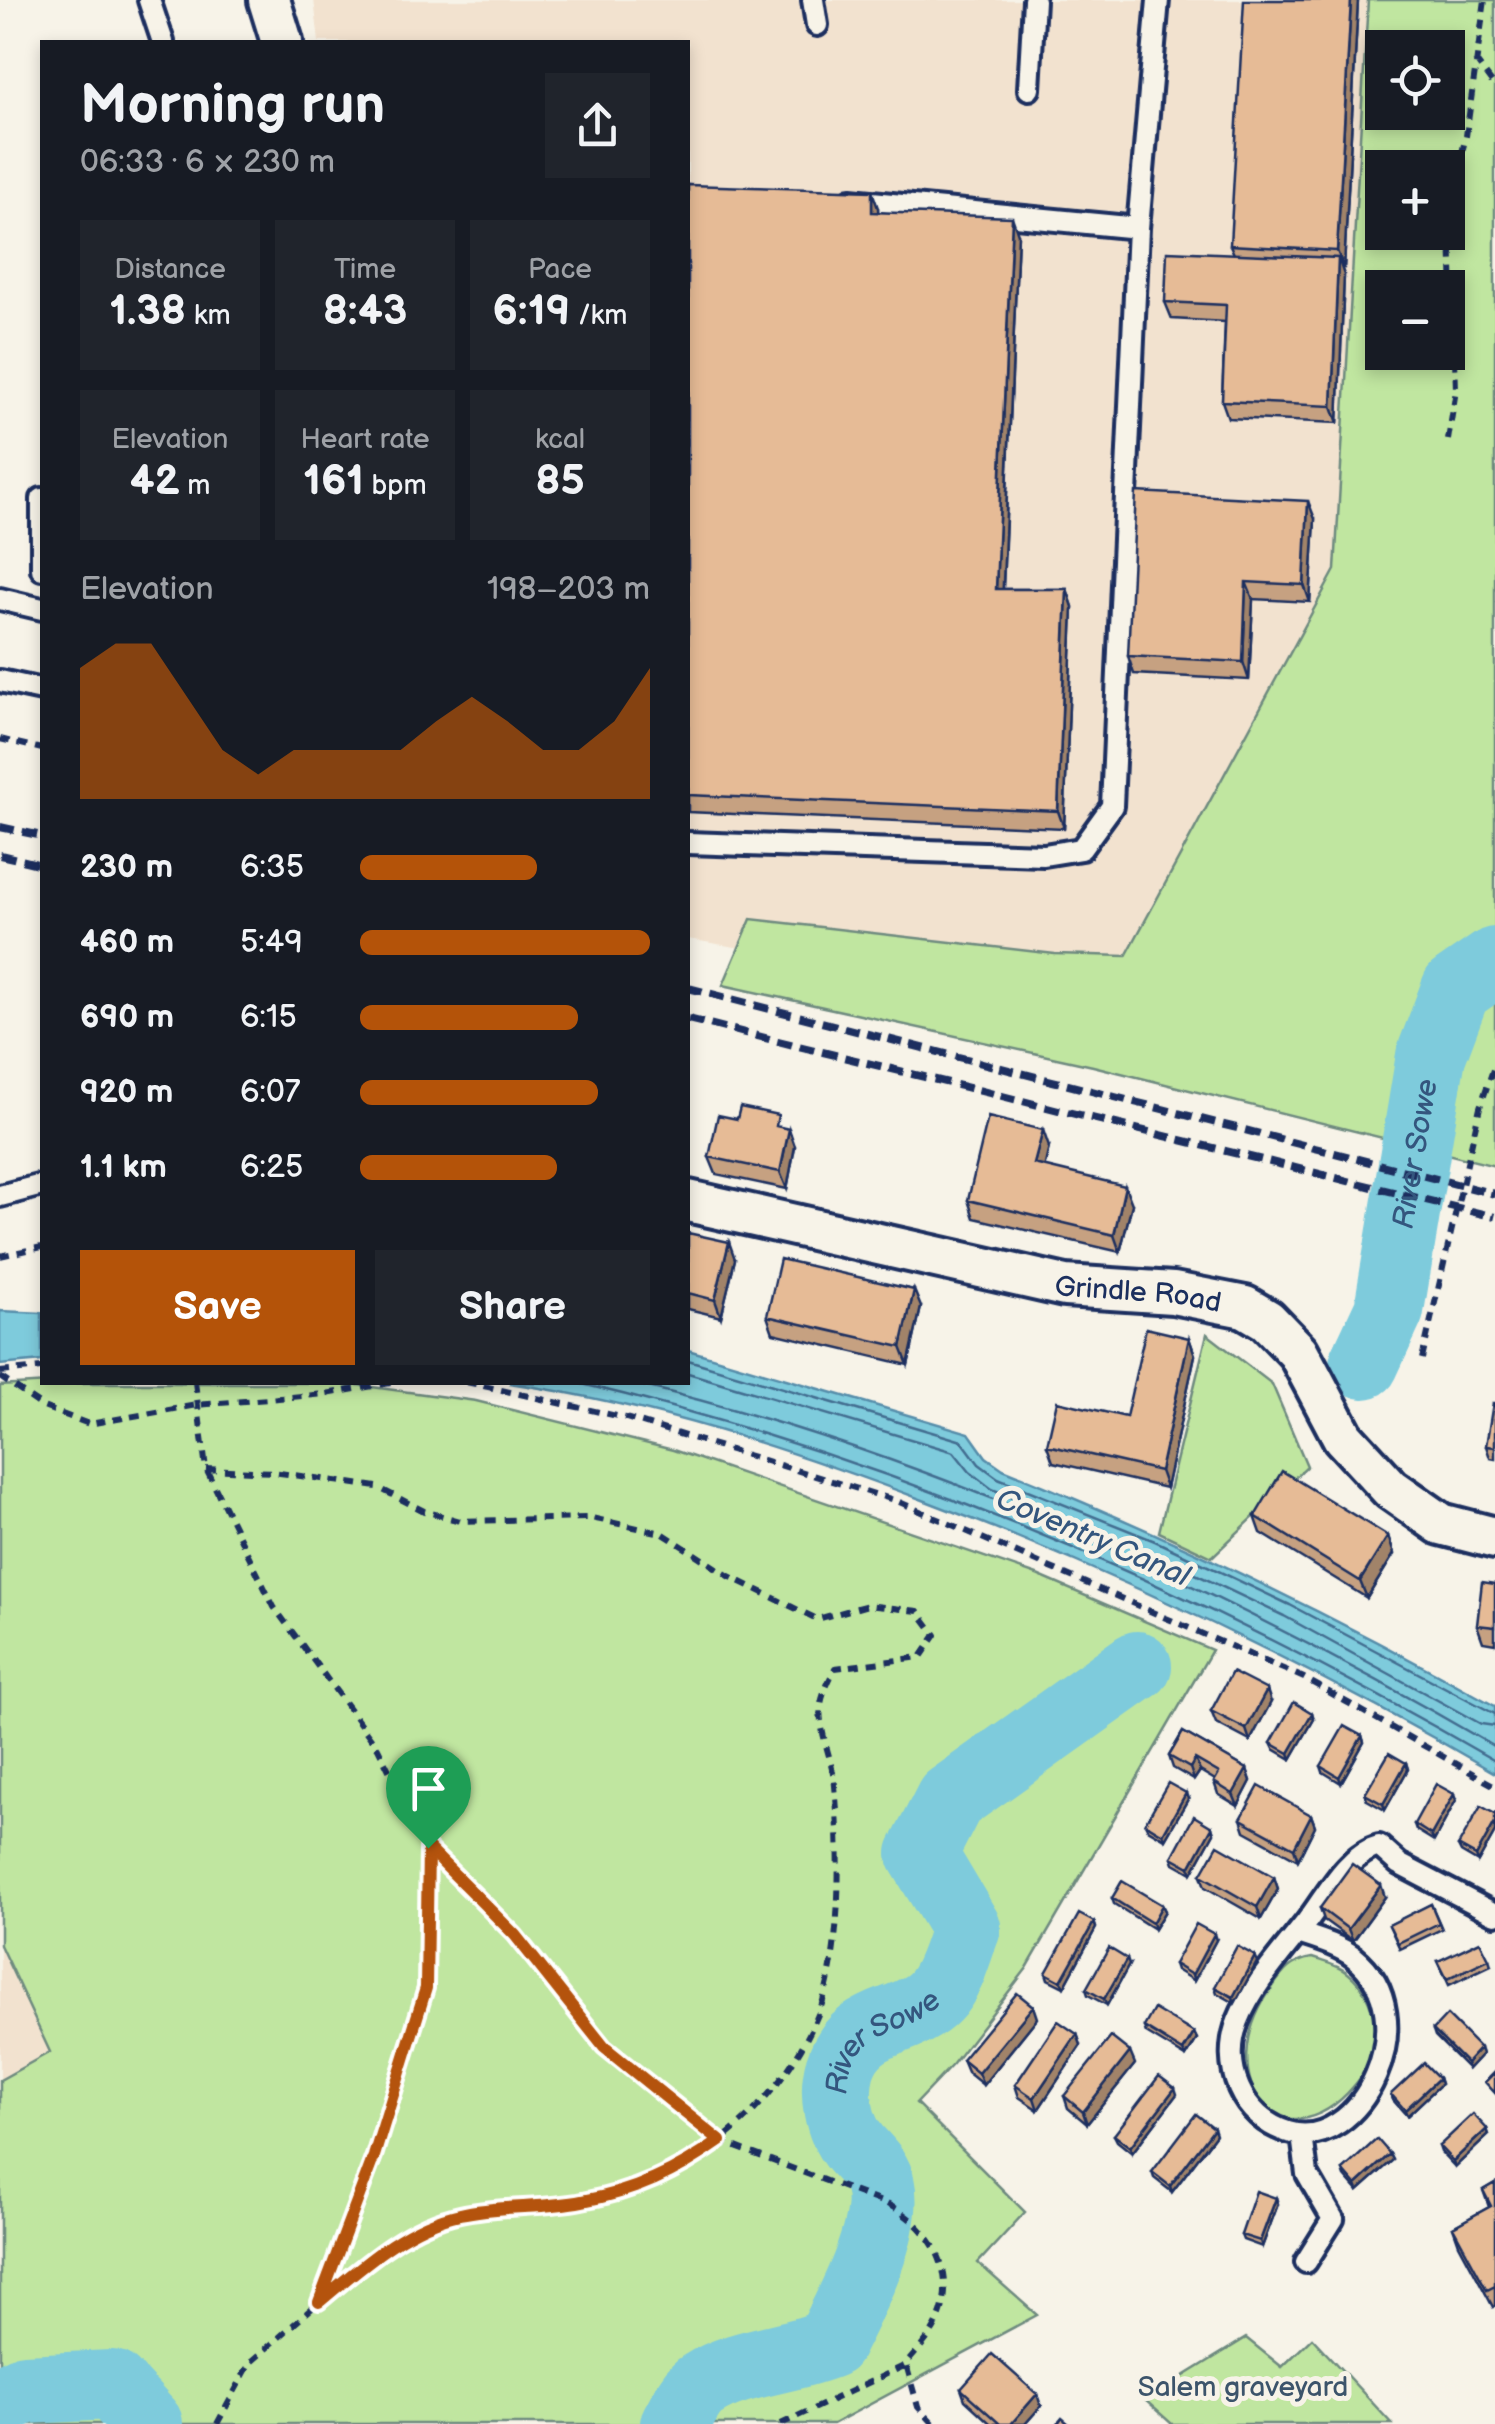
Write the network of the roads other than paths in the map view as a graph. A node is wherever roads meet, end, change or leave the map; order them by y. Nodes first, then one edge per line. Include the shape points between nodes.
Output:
1 (149, 0) edge
2 (269, 0) edge
3 (813, 0) edge
4 (1034, 0) edge
5 (1158, 0) edge
6 (817, 25) dead end
7 (161, 40) edge
8 (281, 40) edge
9 (1029, 88) dead end
10 (822, 198) edge
11 (1138, 228) junction
12 (0, 599) edge
13 (40, 609) edge
14 (0, 681) edge
15 (40, 690) edge
16 (690, 843) edge
17 (40, 1186) edge
18 (0, 1196) edge
19 (690, 1201) edge
20 (1495, 1538) edge
21 (1495, 1914) edge
22 (1298, 1933) junction
23 (1302, 2135) junction
24 (1306, 2262) dead end

1 - 7 lane
2 - 8 street
3 - 6 lane
4 - 9 lane
5 - 11 lane
10 - 11 lane
11 - 16 lane via 1112,806 1081,848 1044,855
12 - 13 lane
14 - 15 lane
17 - 18 lane
19 - 20 street, Grindle Road via 1064,1286 1173,1293 1245,1308 1298,1352 1343,1437 1391,1489 1442,1524
21 - 22 lane via 1399,1864 1379,1846 1361,1851
22 - 23 lane via 1238,2021 1232,2065 1246,2105
22 - 23 lane via 1352,1956 1370,1974 1389,2028 1372,2086 1345,2116
23 - 24 lane via 1308,2174 1333,2219

